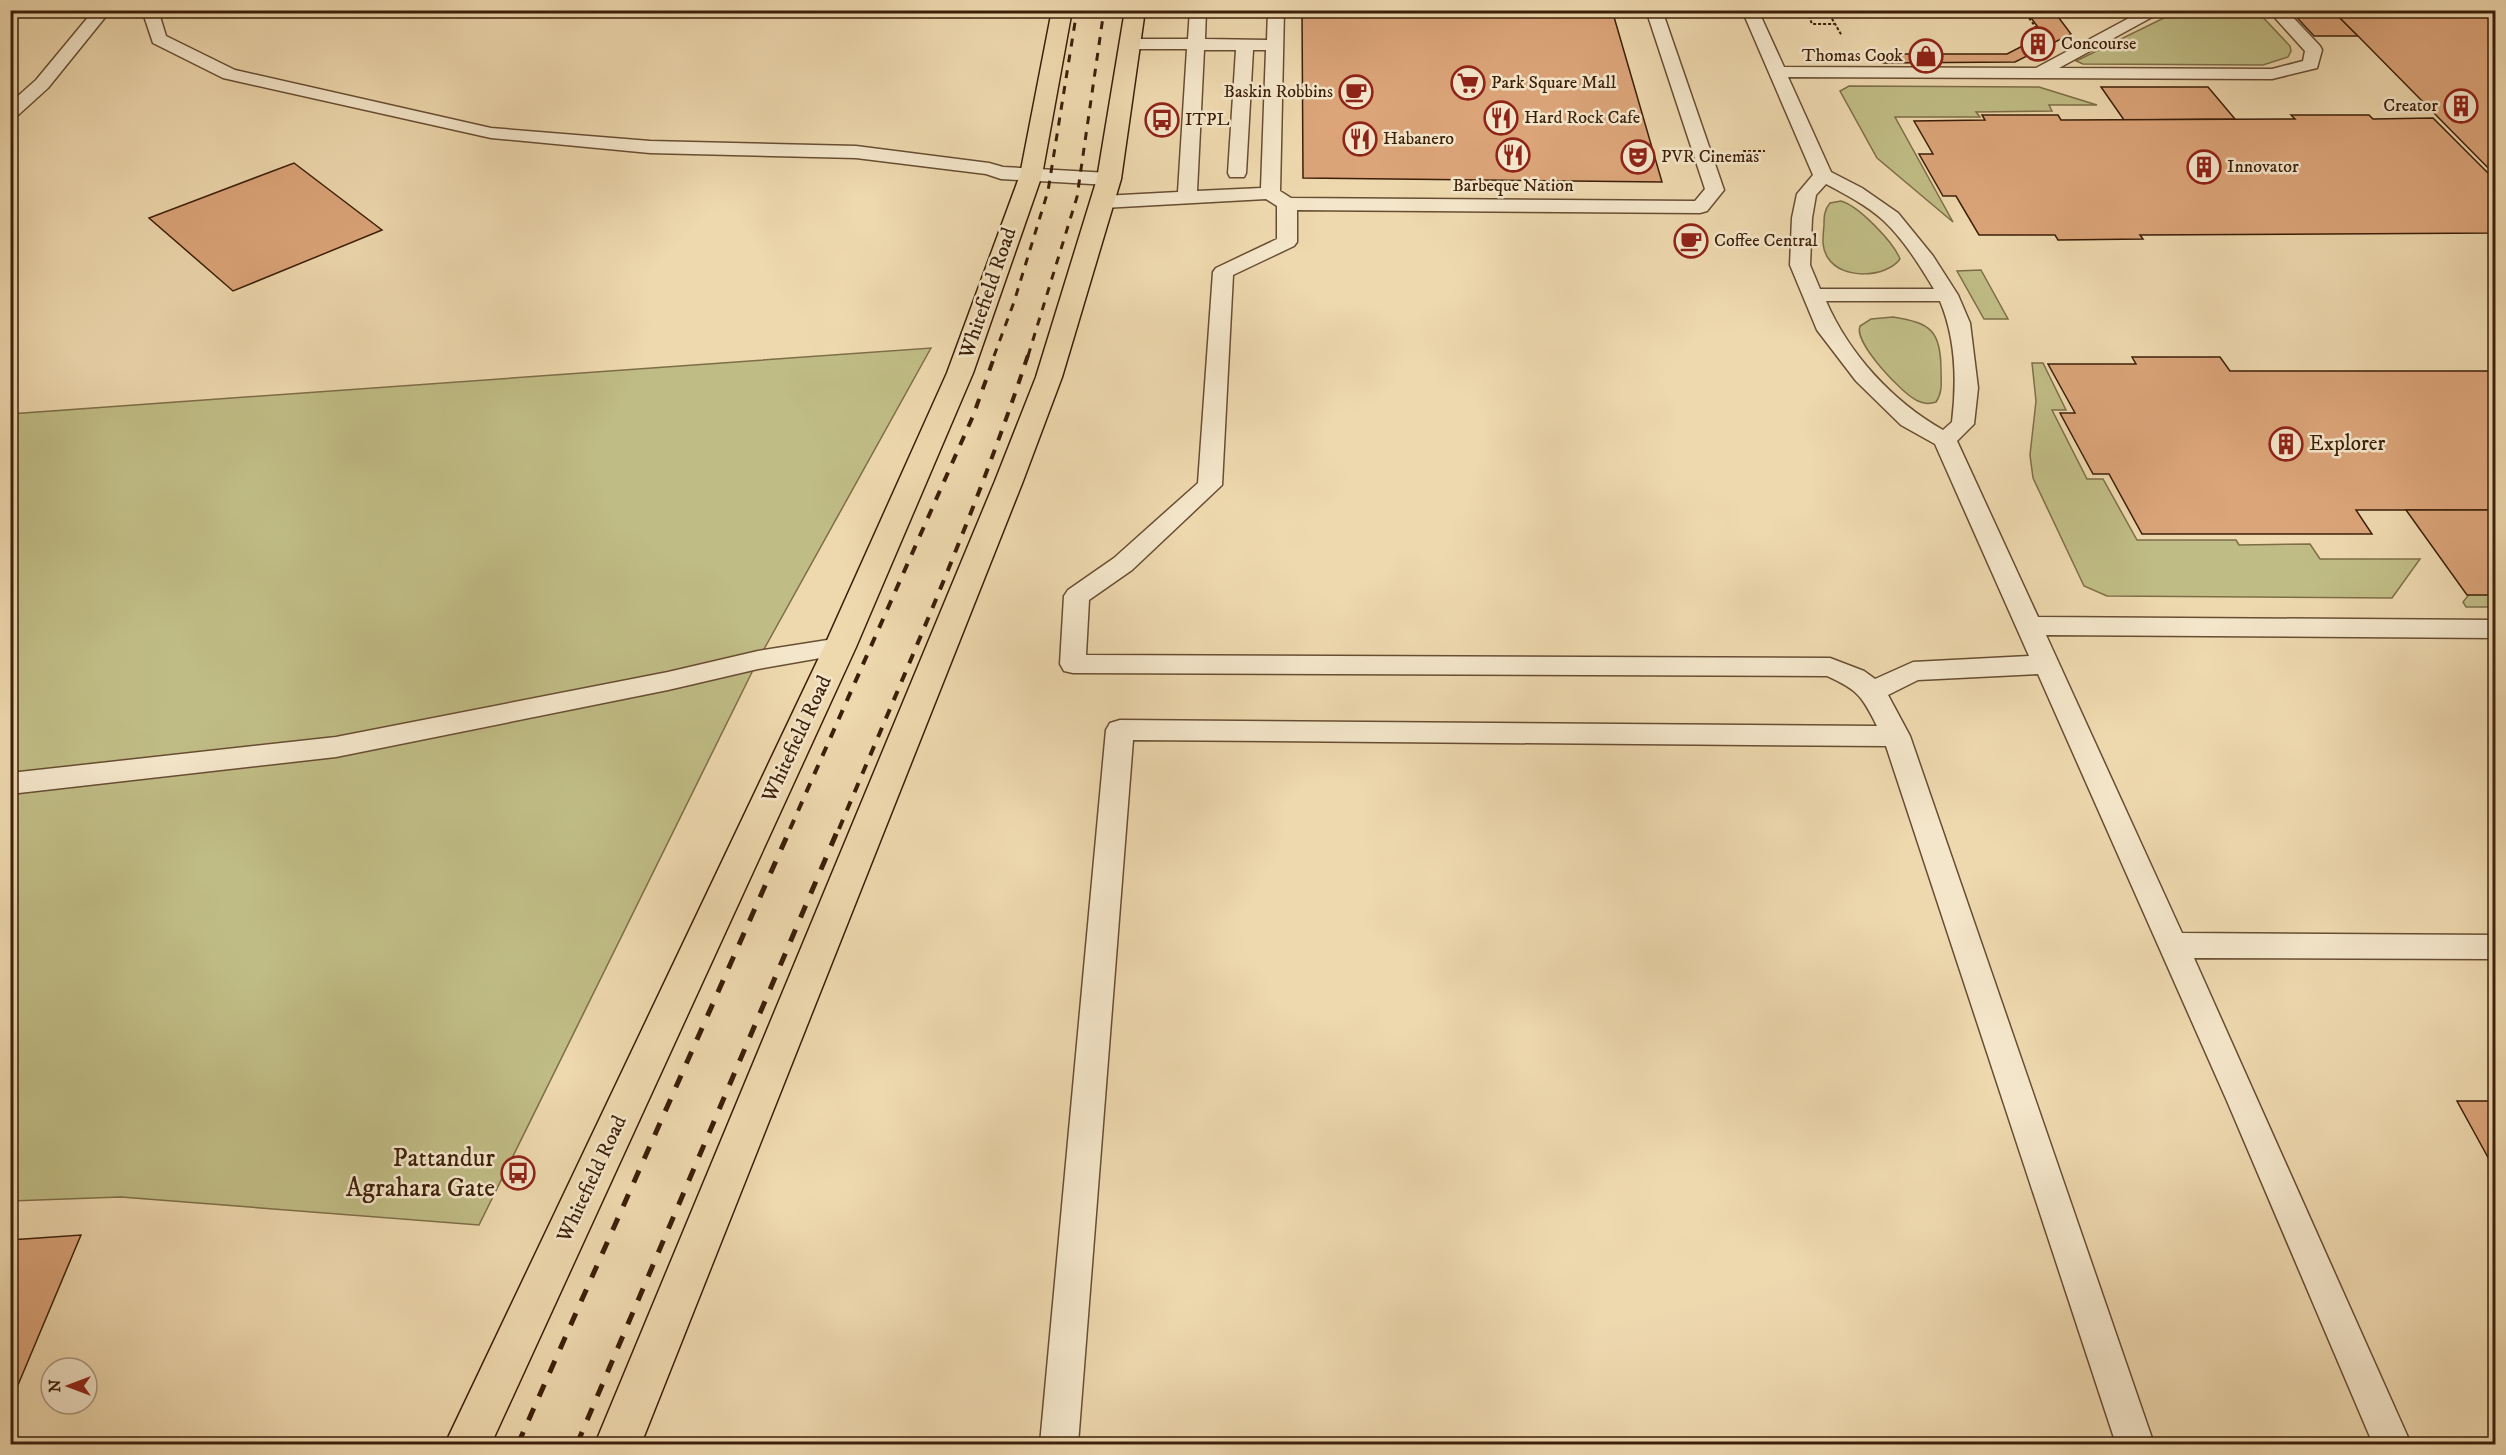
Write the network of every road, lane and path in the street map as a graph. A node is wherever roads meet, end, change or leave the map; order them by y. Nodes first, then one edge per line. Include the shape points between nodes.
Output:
1 (104, 10) edge
2 (150, 10) edge
3 (1062, 10) edge
4 (1135, 10) edge
5 (1198, 10) edge
6 (1276, 10) edge
7 (1654, 10) edge
8 (1750, 10) edge
9 (2157, 10) edge
10 (2276, 10) edge
11 (1807, 11) edge
12 (1835, 24) dead end
13 (1131, 44) junction
14 (1195, 45) junction
15 (1245, 45) junction
16 (1275, 45) junction
17 (2041, 71) junction
18 (1777, 72) junction
19 (10, 112) edge
20 (1237, 173) dead end
21 (1031, 175) junction
22 (1823, 175) junction
23 (1106, 190) junction
24 (1279, 198) junction
25 (1187, 199) junction
26 (1813, 295) junction
27 (1948, 295) junction
28 (1945, 440) junction
29 (2028, 626) junction
30 (2496, 629) edge
31 (840, 647) junction
32 (2046, 665) junction
33 (1873, 691) junction
34 (1896, 736) junction
35 (10, 784) edge
36 (2173, 945) junction
37 (2496, 947) edge
38 (468, 1444) edge
39 (618, 1444) edge
40 (1059, 1444) edge
41 (2135, 1444) edge
42 (2392, 1444) edge

1 - 19 lane via 42,84
2 - 21 lane via 159,39 229,74 491,133 650,147 856,152
3 - 21 main road, Whitefield Road
4 - 13 main road
5 - 14 lane
6 - 16 lane
7 - 24 lane via 1714,190 1700,207
8 - 18 lane
9 - 17 lane
10 - 17 lane via 2314,50 2311,64 2272,74
11 - 12 path via 1812,24
13 - 14 lane
13 - 23 main road
14 - 15 lane
14 - 25 lane
15 - 16 lane
15 - 20 lane
16 - 24 lane
17 - 18 lane
18 - 22 lane
21 - 23 lane
21 - 31 main road, Whitefield Road via 960,374
22 - 26 lane via 1807,194 1802,218 1800,265
22 - 27 lane via 1891,216
23 - 25 lane
23 - 39 main road via 1049,377 1009,482
24 - 25 lane
24 - 33 lane via 1287,242 1223,272 1210,485 1123,564 1077,596 1073,664 1830,667 1856,678
26 - 27 lane
26 - 28 lane via 1828,330 1864,376 1908,420
27 - 28 lane via 1960,323 1968,388 1963,424
28 - 29 lane
29 - 30 lane
29 - 32 lane
31 - 35 lane via 758,660 336,747
31 - 38 main road, Whitefield Road
32 - 33 lane via 1913,671
32 - 36 lane
33 - 34 lane
34 - 40 lane via 1120,730
34 - 41 lane
36 - 37 lane
36 - 42 lane

